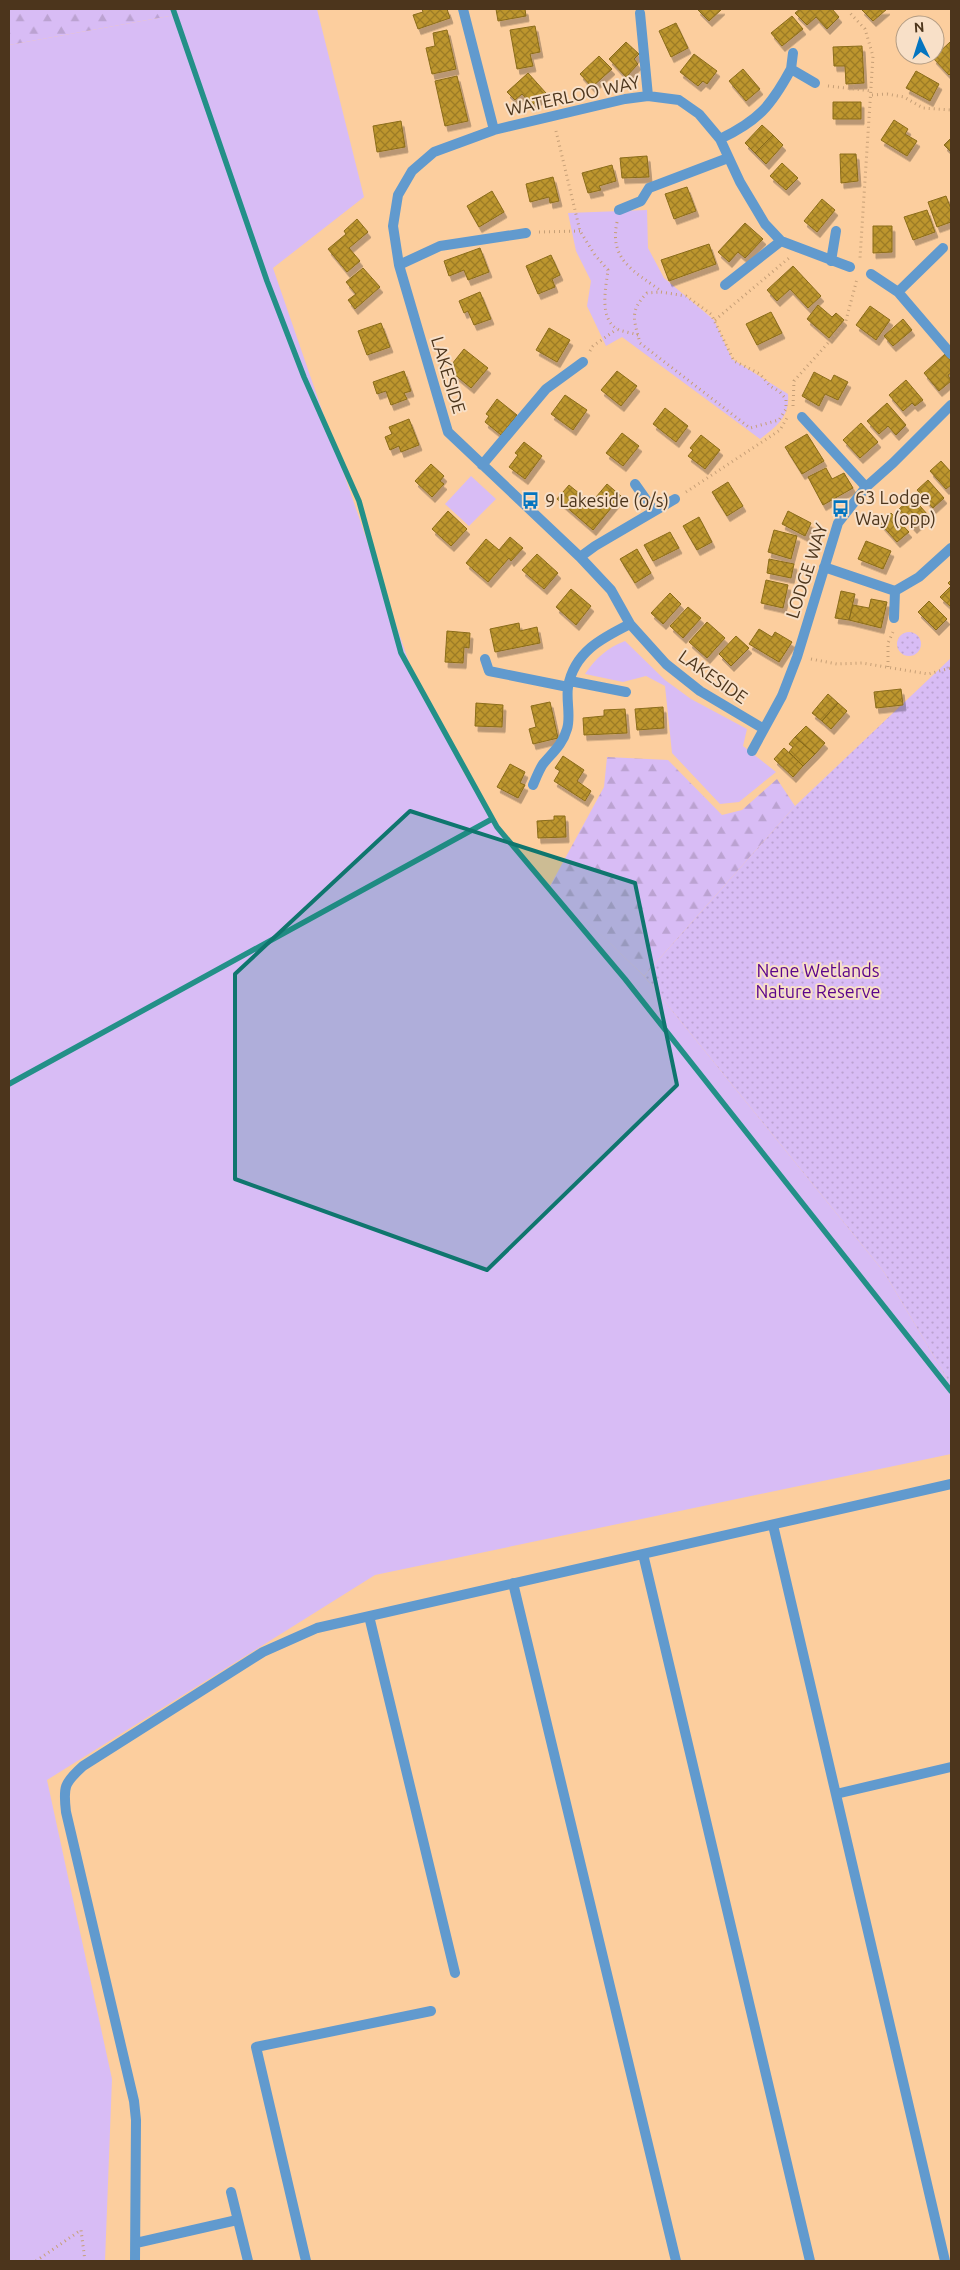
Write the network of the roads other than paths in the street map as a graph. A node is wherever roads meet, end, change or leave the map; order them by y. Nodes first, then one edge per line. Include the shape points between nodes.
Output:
1 (463, 9) edge
2 (640, 13) dead end
3 (793, 53) dead end
4 (791, 69) junction
5 (816, 83) road end
6 (648, 96) junction
7 (494, 130) junction
8 (720, 139) junction
9 (728, 158) junction
10 (619, 210) road end
11 (836, 231) dead end
12 (526, 233) road end
13 (781, 241) junction
14 (943, 248) dead end
15 (831, 261) junction
16 (399, 265) junction
17 (855, 269) road end
18 (871, 274) dead end
19 (725, 285) dead end
20 (898, 292) junction
21 (951, 354) edge
22 (584, 362) road end
23 (951, 405) edge
24 (802, 417) dead end
25 (482, 465) junction
26 (635, 484) dead end
27 (866, 487) junction
28 (675, 499) road end
29 (654, 512) junction
30 (951, 548) edge
31 (580, 557) junction
32 (824, 567) junction
33 (895, 591) junction
34 (894, 618) road end
35 (630, 624) junction
36 (485, 659) dead end
37 (569, 684) junction
38 (626, 692) dead end
39 (764, 729) junction
40 (752, 751) dead end
41 (533, 785) dead end
42 (951, 1484) edge
43 (772, 1524) junction
44 (643, 1554) junction
45 (513, 1583) junction
46 (369, 1616) junction
47 (951, 1767) edge
48 (836, 1794) junction
49 (455, 1973) dead end
50 (430, 2011) dead end
51 (231, 2192) dead end
52 (237, 2220) junction
53 (136, 2243) junction
54 (136, 2261) edge
55 (248, 2261) edge
56 (306, 2261) edge
57 (676, 2261) edge
58 (810, 2261) edge
59 (946, 2261) edge

1 - 7 street
2 - 6 street
3 - 4 street
4 - 5 street
4 - 8 street via 776,97 760,115
6 - 7 street, WATERLOO WAY
6 - 8 street, WATERLOO WAY via 679,100 699,114
7 - 16 street, LAKESIDE via 434,152 412,171 398,195 393,226
8 - 9 street, WATERLOO WAY
9 - 10 street via 649,188 641,201
9 - 13 street, WATERLOO WAY via 765,224
11 - 15 street
12 - 16 street via 440,246
13 - 15 street, WATERLOO WAY
13 - 19 street
14 - 20 street
15 - 17 street, WATERLOO WAY
16 - 25 street, LAKESIDE via 448,432
18 - 20 street
20 - 21 street
22 - 25 street via 546,389
23 - 27 street, LODGE WAY
24 - 27 street
25 - 31 street, LAKESIDE
26 - 29 street
27 - 32 street, LODGE WAY via 838,523
28 - 29 street
29 - 31 street
30 - 33 street via 919,577
31 - 35 street, LAKESIDE via 611,590
32 - 33 street
32 - 39 street, LODGE WAY via 797,656 782,696
33 - 34 street
35 - 37 street via 589,648 580,658
35 - 39 street, LAKESIDE via 672,670 700,691
36 - 37 street via 489,671
37 - 38 street
37 - 41 street via 568,728
39 - 40 street, LODGE WAY
42 - 43 street
43 - 44 street
43 - 48 street
44 - 45 street
44 - 58 street
45 - 46 street
45 - 57 street
46 - 49 street
46 - 53 street via 317,1628 263,1652 83,1766 66,1782 66,1812 134,2101
47 - 48 street
48 - 59 street
50 - 56 street via 256,2048
51 - 52 street
52 - 53 street
52 - 55 street
53 - 54 street

